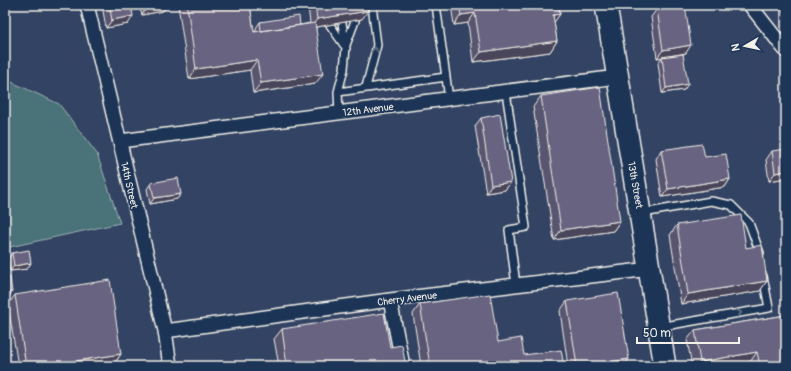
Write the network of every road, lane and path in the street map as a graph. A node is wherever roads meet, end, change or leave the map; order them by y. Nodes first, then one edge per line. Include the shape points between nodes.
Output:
1 (87, 5) edge
2 (372, 5) edge
3 (436, 5) edge
4 (606, 5) edge
5 (750, 5) edge
6 (355, 21) edge
7 (342, 23) edge
8 (330, 25) edge
9 (346, 47) junction
10 (786, 51) edge
11 (446, 77) junction
12 (617, 77) junction
13 (366, 87) junction
14 (338, 92) junction
15 (506, 92) junction
16 (449, 99) junction
17 (339, 113) junction
18 (120, 141) junction
19 (640, 213) junction
20 (761, 262) edge
21 (650, 269) junction
22 (762, 269) edge
23 (516, 285) junction
24 (390, 300) junction
25 (659, 326) junction
26 (164, 331) junction
27 (170, 366) edge
28 (403, 366) edge
29 (666, 366) edge

1 - 18 street, 14th Street
13 -> 2 lane via 377,45
3 - 11 lane
4 - 12 main road, 13th Street
5 - 10 street
6 - 9 lane
7 - 9 lane
8 - 9 lane
9 - 14 lane
11 - 13 lane
11 - 16 lane
12 - 15 street, 12th Avenue
12 - 19 main road, 13th Street
13 - 14 lane
14 - 17 lane
15 - 16 street, 12th Avenue
15 - 23 lane via 526,227 509,230
16 - 17 street, 12th Avenue
17 - 18 street, 12th Avenue
18 - 26 street, 14th Street
19 - 20 lane via 711,201 731,205 749,223
19 - 21 main road, 13th Street
21 - 23 street, Cherry Avenue
21 - 25 main road, 13th Street
25 -> 22 lane via 769,308
23 - 24 street, Cherry Avenue
24 - 26 street, Cherry Avenue
24 - 28 street
25 - 29 main road, 13th Street
26 - 27 street, 14th Street

